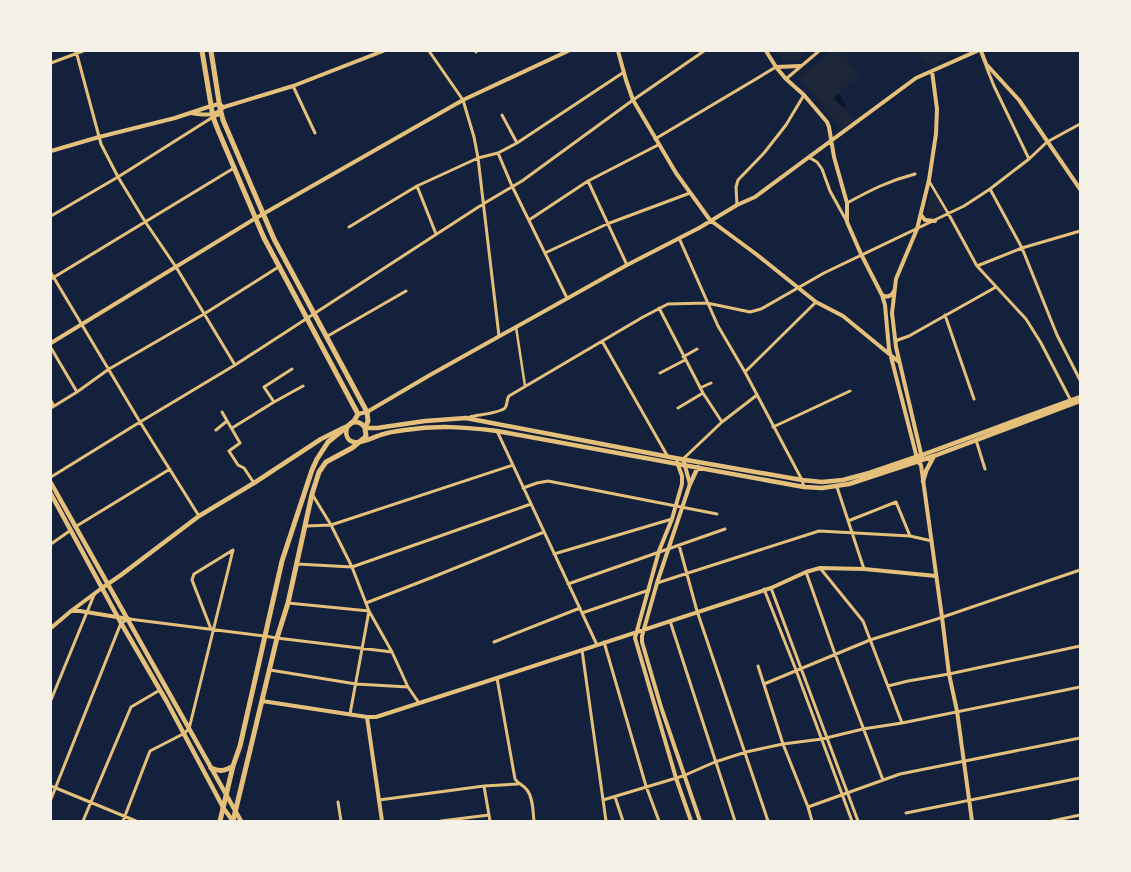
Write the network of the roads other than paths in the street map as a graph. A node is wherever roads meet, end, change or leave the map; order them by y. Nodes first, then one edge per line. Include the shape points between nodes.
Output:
1 (83, 51) edge
2 (202, 51) edge
3 (211, 51) edge
4 (384, 51) edge
5 (429, 51) edge
6 (568, 51) edge
7 (618, 51) edge
8 (704, 51) edge
9 (766, 51) edge
10 (819, 51) edge
11 (977, 51) edge
12 (981, 51) edge
13 (77, 52) edge
14 (51, 63) edge
15 (986, 64) junction
16 (800, 66) junction
17 (776, 67) junction
18 (932, 71) junction
19 (624, 72) junction
20 (786, 78) junction
21 (293, 86) junction
22 (804, 95) junction
23 (463, 100) junction
24 (633, 100) junction
25 (211, 106) junction
26 (221, 109) junction
27 (191, 113) junction
28 (502, 115) dead end
29 (213, 116) junction
30 (1080, 124) edge
31 (315, 133) dead end
32 (99, 137) junction
33 (656, 139) junction
34 (832, 140) junction
35 (1047, 142) junction
36 (517, 143) junction
37 (658, 145) junction
38 (51, 151) edge
39 (498, 153) junction
40 (478, 158) junction
41 (810, 158) junction
42 (1029, 159) junction
43 (235, 167) junction
44 (915, 174) dead end
45 (118, 177) junction
46 (929, 180) junction
47 (588, 181) junction
48 (417, 186) junction
49 (512, 186) junction
50 (990, 189) junction
51 (1080, 189) edge
52 (690, 193) junction
53 (847, 203) junction
54 (483, 204) junction
55 (738, 205) junction
56 (948, 213) junction
57 (263, 214) junction
58 (921, 215) junction
59 (51, 216) edge
60 (256, 218) junction
61 (529, 220) junction
62 (710, 220) junction
63 (935, 221) junction
64 (848, 222) junction
65 (146, 223) junction
66 (607, 224) junction
67 (349, 227) dead end
68 (917, 229) junction
69 (1080, 230) edge
70 (436, 234) junction
71 (679, 238) junction
72 (1022, 248) junction
73 (545, 253) junction
74 (861, 254) junction
75 (627, 264) junction
76 (280, 266) junction
77 (976, 266) junction
78 (176, 267) junction
79 (51, 272) edge
80 (52, 278) edge
81 (996, 287) junction
82 (798, 288) junction
83 (406, 291) dead end
84 (894, 291) junction
85 (882, 295) junction
86 (567, 298) junction
87 (816, 302) junction
88 (707, 303) junction
89 (659, 308) junction
90 (204, 314) junction
91 (314, 314) junction
92 (945, 315) junction
93 (308, 319) junction
94 (81, 324) junction
95 (516, 326) junction
96 (498, 336) junction
97 (326, 337) junction
98 (602, 341) junction
99 (895, 341) junction
100 (51, 343) edge
101 (51, 348) edge
102 (697, 349) dead end
103 (892, 357) junction
104 (684, 359) junction
105 (899, 362) junction
106 (235, 366) junction
107 (292, 369) dead end
108 (109, 370) junction
109 (745, 372) junction
110 (660, 373) dead end
111 (1080, 380) edge
112 (711, 383) dead end
113 (303, 386) dead end
114 (525, 386) junction
115 (700, 388) junction
116 (850, 391) dead end
117 (77, 392) junction
118 (703, 393) junction
119 (757, 395) junction
120 (1080, 397) edge
121 (974, 399) dead end
122 (51, 401) edge
123 (1080, 401) edge
124 (274, 402) junction
125 (1071, 402) junction
126 (53, 407) edge
127 (678, 408) dead end
128 (222, 412) dead end
129 (367, 412) junction
130 (358, 414) junction
131 (466, 418) junction
132 (430, 420) junction
133 (227, 421) junction
134 (140, 422) junction
135 (722, 422) junction
136 (348, 426) junction
137 (431, 426) junction
138 (773, 427) junction
139 (232, 428) junction
140 (365, 428) junction
141 (216, 430) dead end
142 (497, 431) junction
143 (976, 440) junction
144 (360, 442) junction
145 (948, 448) junction
146 (934, 456) junction
147 (668, 457) junction
148 (675, 458) junction
149 (683, 459) junction
150 (920, 460) junction
151 (677, 464) junction
152 (512, 465) junction
153 (684, 465) junction
154 (698, 468) junction
155 (170, 469) junction
156 (985, 469) dead end
157 (870, 475) junction
158 (51, 477) edge
159 (802, 480) junction
160 (923, 481) junction
161 (51, 483) edge
162 (254, 483) junction
163 (690, 484) junction
164 (804, 487) junction
165 (837, 487) junction
166 (524, 488) junction
167 (51, 494) edge
168 (312, 494) junction
169 (531, 504) junction
170 (676, 506) junction
171 (681, 507) junction
172 (717, 514) dead end
173 (199, 516) junction
174 (672, 519) junction
175 (848, 521) junction
176 (331, 525) junction
177 (76, 526) junction
178 (306, 526) junction
179 (725, 529) dead end
180 (70, 530) junction
181 (544, 532) junction
182 (851, 533) junction
183 (910, 536) junction
184 (932, 541) junction
185 (51, 544) edge
186 (679, 545) junction
187 (669, 548) junction
188 (659, 551) junction
189 (554, 554) junction
190 (297, 564) junction
191 (352, 567) junction
192 (820, 568) junction
193 (864, 569) junction
194 (1080, 570) edge
195 (806, 572) junction
196 (688, 573) junction
197 (936, 576) junction
198 (108, 584) junction
199 (568, 584) junction
200 (657, 584) junction
201 (102, 588) junction
202 (771, 588) junction
203 (649, 590) junction
204 (764, 590) junction
205 (95, 593) junction
206 (288, 603) junction
207 (366, 603) junction
208 (580, 608) junction
209 (71, 611) junction
210 (369, 611) junction
211 (697, 611) junction
212 (86, 612) junction
213 (582, 613) junction
214 (942, 617) junction
215 (128, 619) junction
216 (120, 621) junction
217 (670, 621) junction
218 (51, 628) edge
219 (212, 629) junction
220 (644, 630) junction
221 (636, 632) junction
222 (264, 636) junction
223 (277, 638) junction
224 (870, 640) junction
225 (494, 642) dead end
226 (604, 642) junction
227 (597, 645) junction
228 (1080, 646) edge
229 (362, 649) junction
230 (582, 650) junction
231 (392, 652) junction
232 (835, 654) junction
233 (758, 666) dead end
234 (801, 668) junction
235 (270, 670) junction
236 (796, 670) junction
237 (949, 674) junction
238 (497, 678) junction
239 (356, 684) junction
240 (764, 684) junction
241 (888, 686) junction
242 (408, 687) junction
243 (1080, 687) edge
244 (160, 690) junction
245 (51, 700) edge
246 (262, 701) junction
247 (419, 703) junction
248 (956, 711) junction
249 (350, 714) junction
250 (367, 717) junction
251 (902, 723) junction
252 (189, 729) junction
253 (863, 729) junction
254 (183, 734) junction
255 (828, 738) junction
256 (1080, 738) edge
257 (822, 739) junction
258 (783, 744) junction
259 (746, 752) junction
260 (964, 761) junction
261 (715, 762) junction
262 (233, 766) junction
263 (211, 768) junction
264 (683, 776) junction
265 (676, 778) junction
266 (1080, 778) edge
267 (883, 780) junction
268 (518, 784) junction
269 (51, 786) edge
270 (484, 786) junction
271 (646, 786) junction
272 (55, 787) junction
273 (848, 793) junction
274 (842, 795) junction
275 (227, 796) junction
276 (615, 797) junction
277 (51, 799) edge
278 (379, 800) junction
279 (603, 800) junction
280 (968, 800) junction
281 (90, 802) junction
282 (338, 802) dead end
283 (808, 807) junction
284 (224, 808) junction
285 (235, 811) junction
286 (906, 813) dead end
287 (489, 815) junction
288 (1080, 815) edge
289 (125, 816) junction
290 (83, 821) edge
291 (123, 821) edge
292 (136, 821) edge
293 (220, 821) edge
294 (233, 821) edge
295 (241, 821) edge
296 (341, 821) edge
297 (382, 821) edge
298 (442, 821) edge
299 (490, 821) edge
300 (534, 821) edge
301 (606, 821) edge
302 (623, 821) edge
303 (659, 821) edge
304 (691, 821) edge
305 (700, 821) edge
306 (735, 821) edge
307 (768, 821) edge
308 (812, 821) edge
309 (852, 821) edge
310 (858, 821) edge
311 (972, 821) edge
312 (1052, 821) edge

1 - 13 street
2 - 25 main road
3 - 26 main road
4 - 21 street
5 - 23 street
6 - 23 street
7 - 19 street
8 - 24 street
9 - 17 street
10 - 16 street
11 - 18 street
12 - 15 street
13 - 14 street
13 - 32 street
15 - 35 street via 1019,100
15 - 42 street
16 - 17 street
16 - 20 street
17 - 20 street
17 - 33 street
18 - 34 street via 916,78
18 - 46 street via 937,109
19 - 24 street
19 - 36 street
20 - 22 street
21 - 26 street
21 - 31 street
22 - 34 street via 827,122
22 - 55 street via 786,125 738,180
23 - 40 street
23 - 57 street
24 - 33 street
24 - 49 street
25 - 26 street
25 - 27 street
25 - 29 main road
26 - 29 street
26 - 57 main road
27 - 29 street
27 - 32 street
28 - 36 street
29 - 43 main road
29 - 45 street
30 - 35 street
32 - 38 street
32 - 45 street
33 - 37 street
34 - 41 street
34 - 53 street
35 - 42 street
35 - 51 street
36 - 39 street
37 - 47 street
37 - 52 street
39 - 40 street
39 - 49 street
40 - 48 street
40 - 54 street
41 - 55 street via 755,197
41 - 64 street via 818,162 830,191
42 - 50 street
43 - 60 main road
43 - 65 street
44 - 53 street via 878,186
45 - 59 street
45 - 65 street
46 - 56 street
46 - 58 street
47 - 61 street
47 - 66 street
48 - 67 street
48 - 70 street
49 - 54 street
49 - 61 street
50 - 56 street
50 - 72 street
52 - 62 street
52 - 66 street
53 - 64 street
54 - 70 street
54 - 96 street
55 - 62 street
56 - 63 street
56 - 77 street
57 - 60 street
57 - 91 main road
58 - 63 street via 925,220
58 - 68 street
60 - 76 main road
60 - 78 street
61 - 73 street
62 - 71 street
62 - 82 street
63 - 68 street
64 - 74 street
65 - 78 street
65 - 80 street
66 - 73 street
66 - 75 street
68 - 74 street
68 - 84 street via 896,279
69 - 72 street
70 - 91 street
71 - 75 street
71 - 88 street
72 - 77 street
72 - 111 street via 1057,335
73 - 86 street
74 - 82 street
74 - 85 street
75 - 86 street
76 - 90 street
76 - 93 main road
77 - 81 street
78 - 90 street
78 - 94 street
79 - 80 street
80 - 94 street
81 - 92 street
81 - 125 street via 1026,319 1041,342
82 - 87 street
82 - 88 street via 761,309 750,312
83 - 97 street
84 - 85 street via 888,297
84 - 99 street via 892,312
85 - 103 street
86 - 95 street
87 - 103 street via 843,316
87 - 109 street
88 - 89 street via 668,304
88 - 109 street
89 - 98 street
89 - 104 street
90 - 106 street
90 - 108 street
91 - 93 street
91 - 97 main road
92 - 99 street via 909,336
92 - 121 street
93 - 106 street
93 - 130 main road
94 - 100 street
94 - 108 street
95 - 96 street
95 - 114 street
96 - 129 street
97 - 129 main road
98 - 114 street
98 - 147 street
99 - 105 street
101 - 117 street
102 - 104 street
103 - 105 street
103 - 150 street
104 - 110 street
104 - 115 street
105 - 150 street
106 - 134 street
107 - 124 street via 264,387
108 - 117 street
108 - 134 street
109 - 119 street
112 - 115 street
113 - 124 street
114 - 131 street via 508,397 502,410
115 - 118 street
116 - 138 street
117 - 126 street
118 - 127 street
118 - 135 street
119 - 135 street
119 - 138 street
120 - 125 main road
122 - 126 street
123 - 125 main road
124 - 139 street
125 - 143 main road
125 - 145 main road
128 - 133 street
129 - 130 street
129 - 140 main road via 368,421
130 - 136 main road
131 - 132 main road
131 - 147 main road
132 - 137 main road
132 - 140 main road
133 - 139 street
133 - 141 street
134 - 155 street
134 - 158 street
135 - 149 street
136 - 140 main road via 359,422
136 - 144 main road via 347,437 350,441
136 - 162 main road via 306,449
136 - 222 main road via 328,442 312,470 282,561
137 - 142 main road
137 - 144 main road via 384,434
138 - 159 street
139 - 162 street via 240,443 229,450
140 - 144 main road via 366,436
142 - 151 main road
142 - 152 street
143 - 145 main road
143 - 156 street
144 - 168 main road via 326,462 320,469
145 - 146 main road
145 - 150 main road
146 - 150 main road
146 - 160 main road
147 - 148 main road
148 - 149 main road
148 - 151 street
149 - 153 street
149 - 159 main road
150 - 157 main road
150 - 160 street
151 - 153 main road
151 - 170 street via 682,484
152 - 166 street
152 - 176 street
153 - 154 main road
153 - 163 street
154 - 163 main road
154 - 164 main road
155 - 173 street
155 - 177 street
157 - 159 main road via 822,482
157 - 165 main road
159 - 164 street
160 - 184 street
161 - 177 main road
162 - 173 main road
163 - 171 street
164 - 165 main road
165 - 175 street
166 - 169 street
166 - 170 street via 548,481
167 - 180 main road
168 - 176 street
168 - 178 main road
169 - 181 street
169 - 191 street
170 - 171 street
170 - 174 street
171 - 172 street
171 - 187 street
173 - 198 main road
174 - 188 street
174 - 189 street
175 - 182 street
175 - 183 street via 896,502
176 - 178 street
176 - 191 street
177 - 180 street
177 - 198 main road
178 - 190 main road
179 - 186 street
180 - 185 street
180 - 201 main road
181 - 189 street
181 - 207 street
182 - 183 street
182 - 193 street
182 - 196 street via 819,531
183 - 184 street
184 - 197 street
186 - 187 street
186 - 196 street
187 - 188 street
187 - 200 street
188 - 199 street
188 - 203 street
189 - 199 street
190 - 191 street
190 - 206 main road
191 - 207 street
192 - 193 street
192 - 195 street
192 - 224 street via 863,621
193 - 197 street
194 - 214 street
195 - 202 street
195 - 232 street
196 - 200 street
196 - 211 street
197 - 214 street
198 - 201 main road
198 - 215 main road
199 - 208 street
200 - 220 street
201 - 205 street
201 - 216 main road
202 - 204 street
202 - 234 street
203 - 213 street
203 - 221 street
204 - 211 street
204 - 236 street
205 - 209 street
205 - 212 street
206 - 210 street
206 - 223 main road
207 - 210 street
208 - 213 street
208 - 225 street
209 - 212 street
209 - 218 street
210 - 229 street
210 - 231 street
211 - 217 street
211 - 259 street
212 - 216 street
212 - 245 street
213 - 227 street
214 - 224 street
214 - 237 street
215 - 216 street
215 - 219 street
215 - 252 main road
216 - 244 main road
216 - 272 street
217 - 220 street
217 - 261 street
219 - 219 street via 192,577 233,550
219 - 222 street
219 - 252 street
220 - 221 street
220 - 264 street via 642,642
221 - 226 street
221 - 265 street via 636,644
222 - 223 street
222 - 262 main road via 240,746
223 - 229 street
223 - 235 main road
224 - 232 street
224 - 241 street
226 - 227 street
226 - 271 street
227 - 230 street
228 - 237 street
229 - 231 street
229 - 239 street
230 - 238 street
230 - 279 street
231 - 242 street
232 - 234 street
232 - 253 street
233 - 240 street
234 - 236 street
234 - 255 street
235 - 239 street
235 - 246 main road
236 - 240 street
236 - 257 street
237 - 241 street
237 - 248 street
238 - 247 street
238 - 268 street
239 - 242 street
239 - 249 street
240 - 258 street
241 - 251 street
242 - 247 street
243 - 248 street
244 - 254 main road
244 - 281 street via 131,706
246 - 249 street
246 - 285 main road
247 - 250 street via 376,717
248 - 251 street
248 - 260 street
249 - 250 street
250 - 278 street
251 - 253 street
252 - 254 street
252 - 263 main road
253 - 255 street
253 - 267 street
254 - 284 main road
254 - 289 street via 150,751
255 - 257 street
255 - 273 street
256 - 260 street
257 - 258 street
257 - 274 street
258 - 259 street
258 - 283 street
259 - 261 street
259 - 307 street
260 - 267 street
260 - 280 street
261 - 264 street
261 - 306 street
262 - 263 main road via 223,771
262 - 275 main road
263 - 275 main road
264 - 265 street
264 - 305 street
265 - 271 street
265 - 304 street
266 - 280 street
267 - 273 street
268 - 270 street
268 - 300 street via 527,789
269 - 272 street
270 - 278 street
270 - 287 street
271 - 276 street
271 - 303 street
272 - 277 street
272 - 281 street
273 - 274 street
273 - 310 street
274 - 283 street
274 - 309 street
275 - 284 main road
275 - 285 main road
276 - 279 street
276 - 302 street
278 - 297 street
279 - 301 street
280 - 286 street
280 - 311 street
281 - 289 street
281 - 290 street
282 - 296 street
283 - 308 street
284 - 293 main road
284 - 294 main road
285 - 294 main road
285 - 295 main road
287 - 298 street
287 - 299 street
288 - 312 street
289 - 291 street
289 - 292 street

